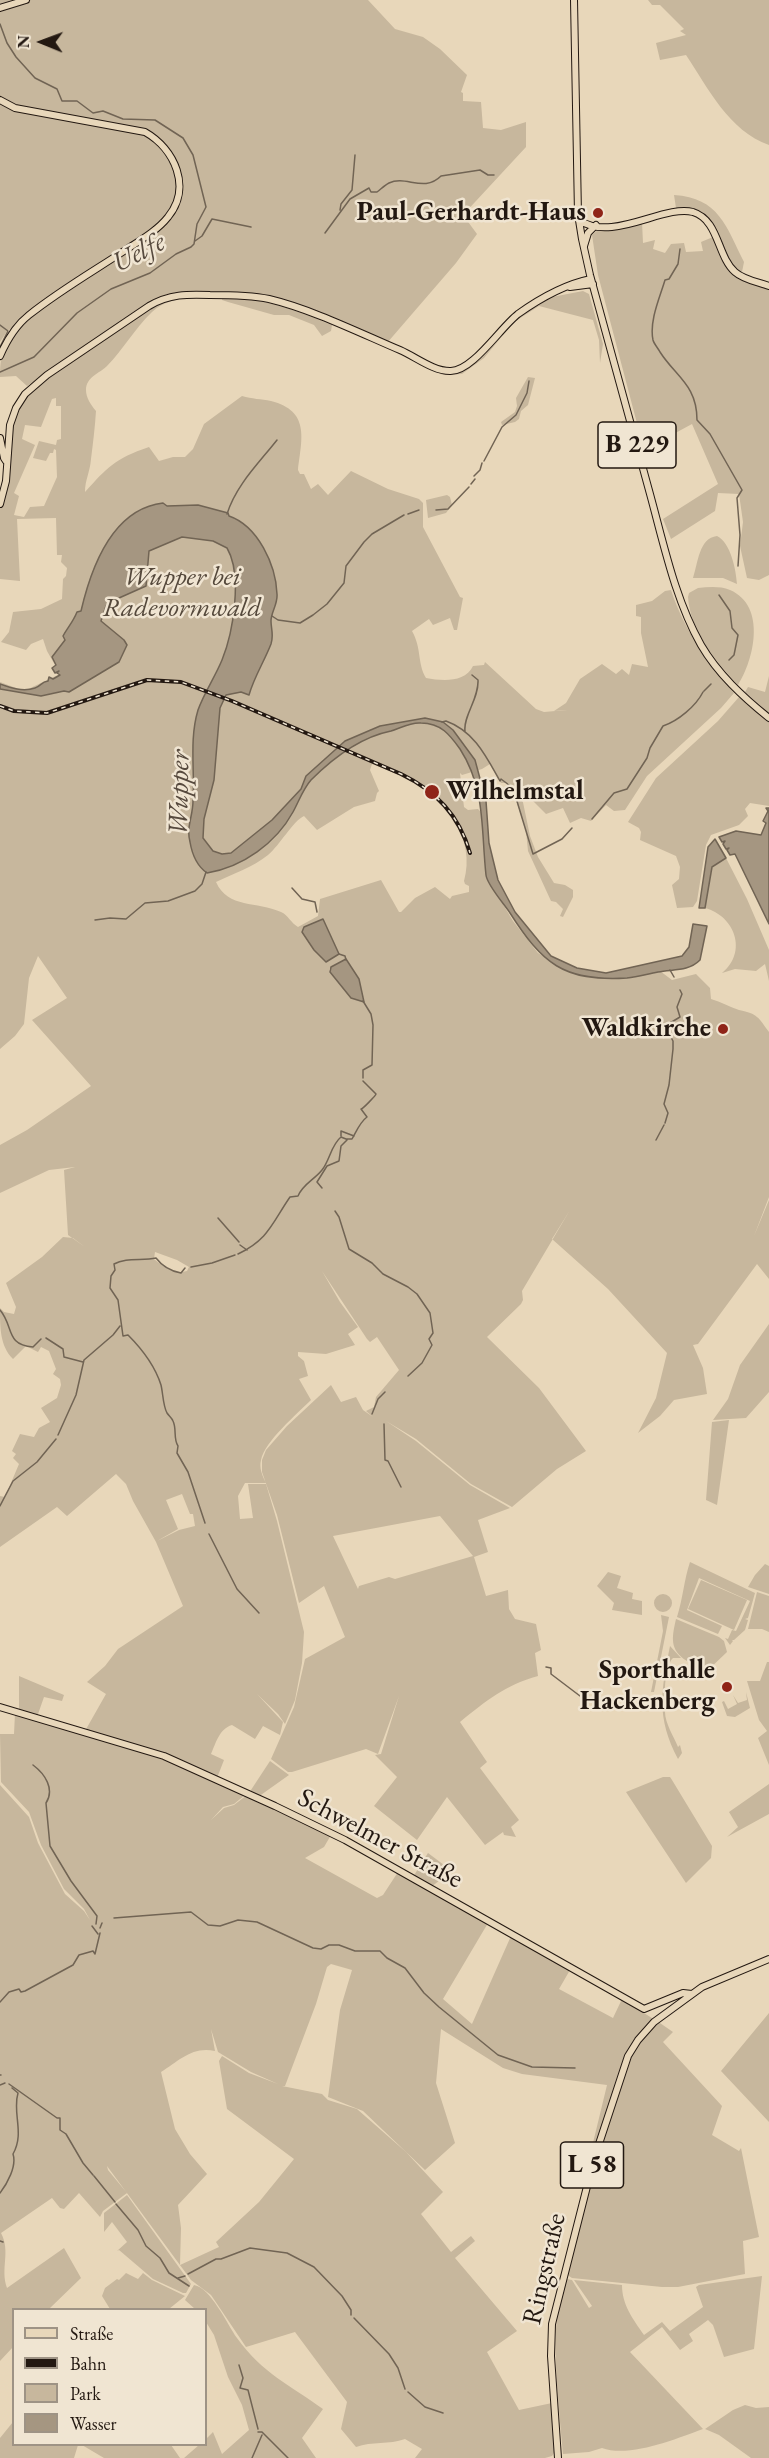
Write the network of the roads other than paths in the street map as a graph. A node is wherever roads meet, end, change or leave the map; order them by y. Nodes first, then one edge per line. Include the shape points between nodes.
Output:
1 (26, 0) edge
2 (574, 0) edge
3 (0, 8) edge
4 (0, 100) edge
5 (579, 220) junction
6 (597, 225) junction
7 (584, 249) junction
8 (586, 260) junction
9 (579, 282) junction
10 (592, 282) junction
11 (769, 286) edge
12 (570, 287) junction
13 (0, 356) edge
14 (0, 438) edge
15 (7, 461) junction
16 (0, 504) edge
17 (769, 718) edge
18 (0, 1707) edge
19 (769, 1959) edge
20 (692, 1994) junction
21 (558, 2458) edge

1 - 3 main road
2 - 5 main road, B 229
4 - 13 main road via 15,108 146,132 168,151 180,184 176,205 163,223 28,316 11,334
5 - 6 main road
5 - 7 main road, B 229
6 - 7 main road via 588,232
6 - 11 main road via 618,226 693,212 708,223 738,274
7 - 8 main road, B 229
8 - 9 main road
8 - 10 main road, B 229
9 - 10 main road
9 - 12 main road
10 - 12 main road
10 - 17 main road, B 229 via 679,593 701,645 716,667
12 - 15 main road via 521,312 469,365 451,371 270,300 204,294 165,298 30,389 18,403 12,419
14 - 15 main road
15 - 16 main road
18 - 20 main road, Schwelmer Straße via 177,1761 328,1832 644,2009 683,1993
19 - 20 main road, Ringstraße / L 58 via 711,1982
20 - 21 main road, Ringstraße / L 58 via 651,2025 631,2050 594,2159 551,2328

